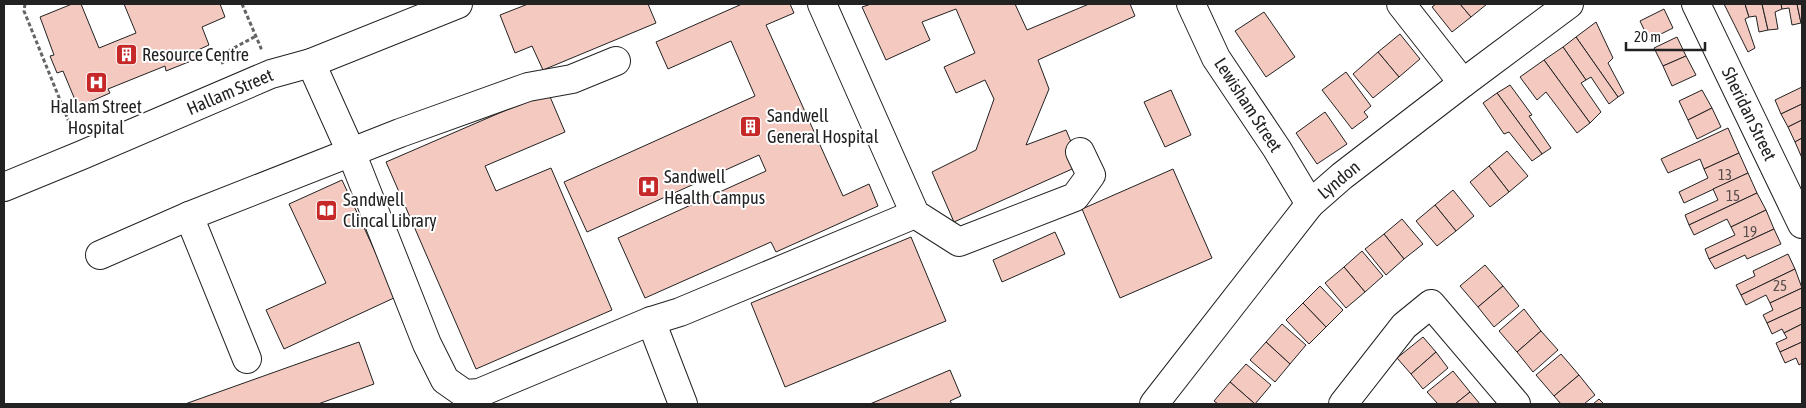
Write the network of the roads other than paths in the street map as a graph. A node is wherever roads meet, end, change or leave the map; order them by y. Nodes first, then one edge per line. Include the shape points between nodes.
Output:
1 (458, 4) edge
2 (822, 4) edge
3 (1191, 4) edge
4 (1401, 4) edge
5 (1696, 4) edge
6 (1563, 6) edge
7 (616, 61) dead end
8 (311, 63) junction
9 (1463, 83) junction
10 (351, 152) junction
11 (1080, 152) dead end
12 (4, 187) edge
13 (1310, 204) junction
14 (916, 214) junction
15 (189, 216) junction
16 (1802, 224) edge
17 (100, 255) dead end
18 (651, 321) junction
19 (248, 359) dead end
20 (1166, 400) edge
21 (683, 404) edge
22 (1343, 404) edge
23 (1516, 404) edge

1 - 8 street, Hallam Street
2 - 14 street
3 - 13 street, Lewisham Street via 1216,58
4 - 9 street
5 - 16 street, Sheridan Street
6 - 9 street, Lyndon
7 - 10 street via 572,79 528,87
8 - 10 street
8 - 12 street, Hallam Street via 271,74
9 - 13 street, Lyndon
10 - 15 street
10 - 18 street via 427,344 445,380 465,394 479,393
11 - 14 street via 1091,175 1075,197 959,242
13 - 20 street, Lyndon
14 - 18 street via 680,312
15 - 17 street
15 - 19 street
18 - 21 street
22 - 23 street via 1404,326 1431,304

